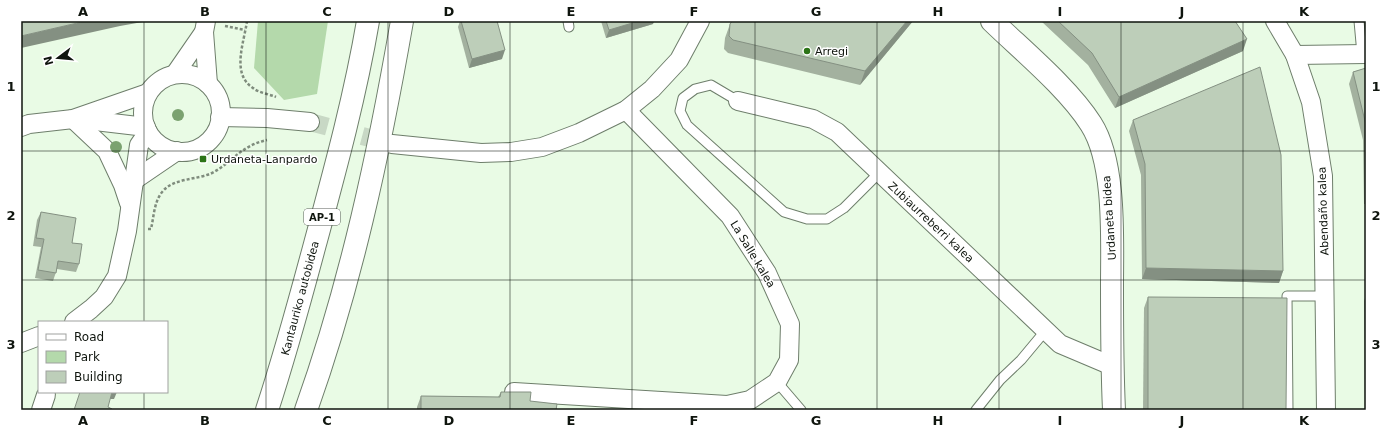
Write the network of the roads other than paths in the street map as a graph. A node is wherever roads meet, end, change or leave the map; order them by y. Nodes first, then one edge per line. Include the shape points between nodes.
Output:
1 (368, 21) edge
2 (402, 21) edge
3 (700, 21) edge
4 (992, 21) edge
5 (1275, 21) edge
6 (1359, 21) edge
7 (209, 26) edge
8 (1364, 54) edge
9 (1295, 55) junction
10 (175, 74) junction
11 (208, 84) junction
12 (148, 93) junction
13 (738, 101) joint
14 (626, 110) junction
15 (220, 117) junction
16 (73, 119) junction
17 (310, 122) tunnel mouth
18 (21, 127) edge
19 (147, 130) junction
20 (392, 144) tunnel mouth
21 (177, 151) junction
22 (879, 173) junction
23 (133, 182) junction
24 (130, 204) junction
25 (1325, 296) junction
26 (75, 321) edge
27 (1046, 330) junction
28 (38, 336) edge
29 (21, 343) edge
30 (1112, 366) junction
31 (777, 382) junction
32 (514, 392) edge
33 (267, 410) edge
34 (306, 410) edge
35 (801, 410) edge
36 (976, 410) edge
37 (1114, 410) edge
38 (1288, 410) edge
39 (1326, 410) edge

1 - 33 main road, Kantauriko autobidea / AP-1 via 358,79 325,208
2 - 34 main road via 369,194 346,283
3 - 14 street via 679,60 652,89
4 - 30 main road, Urdaneta bidea via 1066,93 1091,124 1101,147 1109,184
5 - 9 street, Abendaño kalea
6 - 8 lane
7 - 10 street
7 - 11 street
8 - 9 street
9 - 25 street, Abendaño kalea via 1311,102 1323,176
10 - 11 street via 198,77
10 - 12 street via 155,84
11 - 15 street via 220,105
12 - 16 street
12 - 19 street via 143,116
13 - 22 street, Zubiaurreberri kalea via 813,119 837,132
13 - 22 lane via 711,85 695,89 683,98 680,111 687,125 784,212 807,219 827,219 844,208
14 - 20 street via 579,133 542,147 512,152 481,153
14 - 31 street, La Salle kalea via 730,216 767,273 790,324 790,360
15 - 17 street
15 - 21 street via 217,129 210,140 189,151
16 - 18 street
16 - 19 street
16 - 24 street via 107,151
19 - 21 street via 156,141 166,148
19 - 23 street via 139,145
21 - 23 street
22 - 27 street, Zubiaurreberri kalea
23 - 24 street
24 - 26 street via 118,276 104,297
25 - 38 lane via 1287,296
25 - 39 street, Abendaño kalea
27 - 30 street, Zubiaurreberri kalea via 1060,344
27 - 36 lane
28 - 29 street
30 - 37 main road, Urdaneta bidea
31 - 32 street, La Salle kalea via 750,400 727,405
31 - 35 lane

